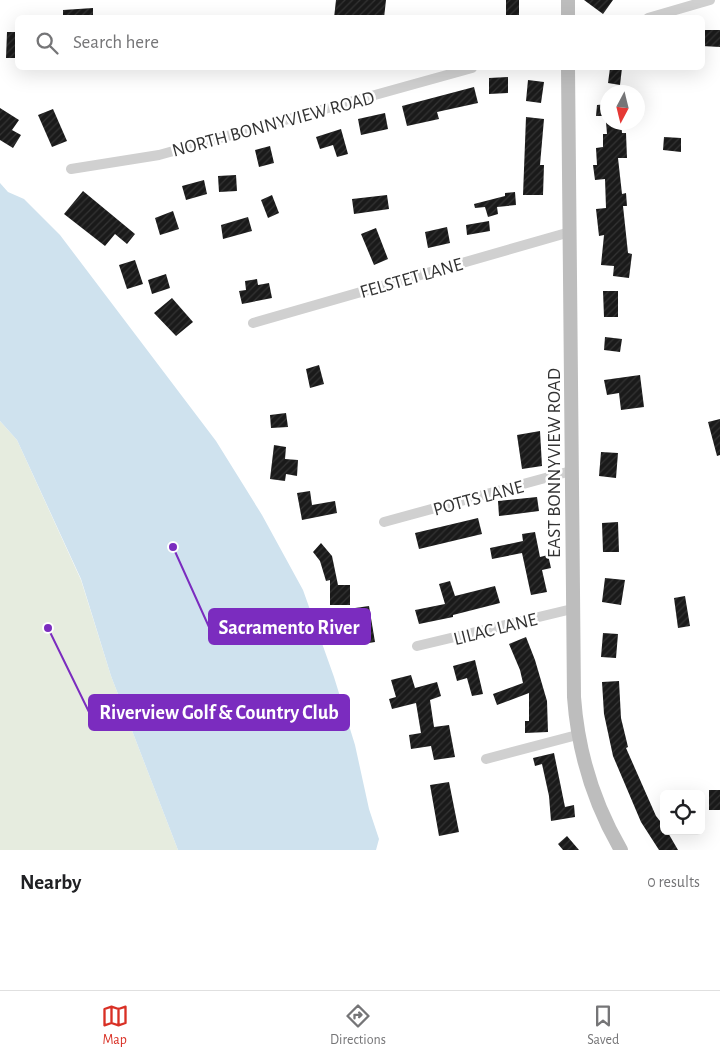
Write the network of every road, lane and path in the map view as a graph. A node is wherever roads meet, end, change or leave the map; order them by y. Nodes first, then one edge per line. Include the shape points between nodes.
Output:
1 (568, 0) edge
2 (710, 0) edge
3 (568, 15) edge
4 (658, 15) edge
5 (465, 70) edge
6 (568, 70) edge
7 (71, 169) dead end
8 (570, 232) junction
9 (253, 323) dead end
10 (571, 471) junction
11 (384, 522) dead end
12 (572, 609) junction
13 (418, 646) dead end
14 (577, 735) junction
15 (486, 759) dead end
16 (622, 850) edge

1 - 3 street
2 - 4 street
5 - 7 street, NORTH BONNYVIEW ROAD via 159,155
6 - 8 street, EAST BONNYVIEW ROAD
8 - 9 street, FELSTET LANE
8 - 10 street, EAST BONNYVIEW ROAD
10 - 11 street, POTTS LANE
10 - 12 street, EAST BONNYVIEW ROAD
12 - 13 street, LILAC LANE
12 - 14 street, EAST BONNYVIEW ROAD
14 - 15 street
14 - 16 street, EAST BONNYVIEW ROAD via 595,798

